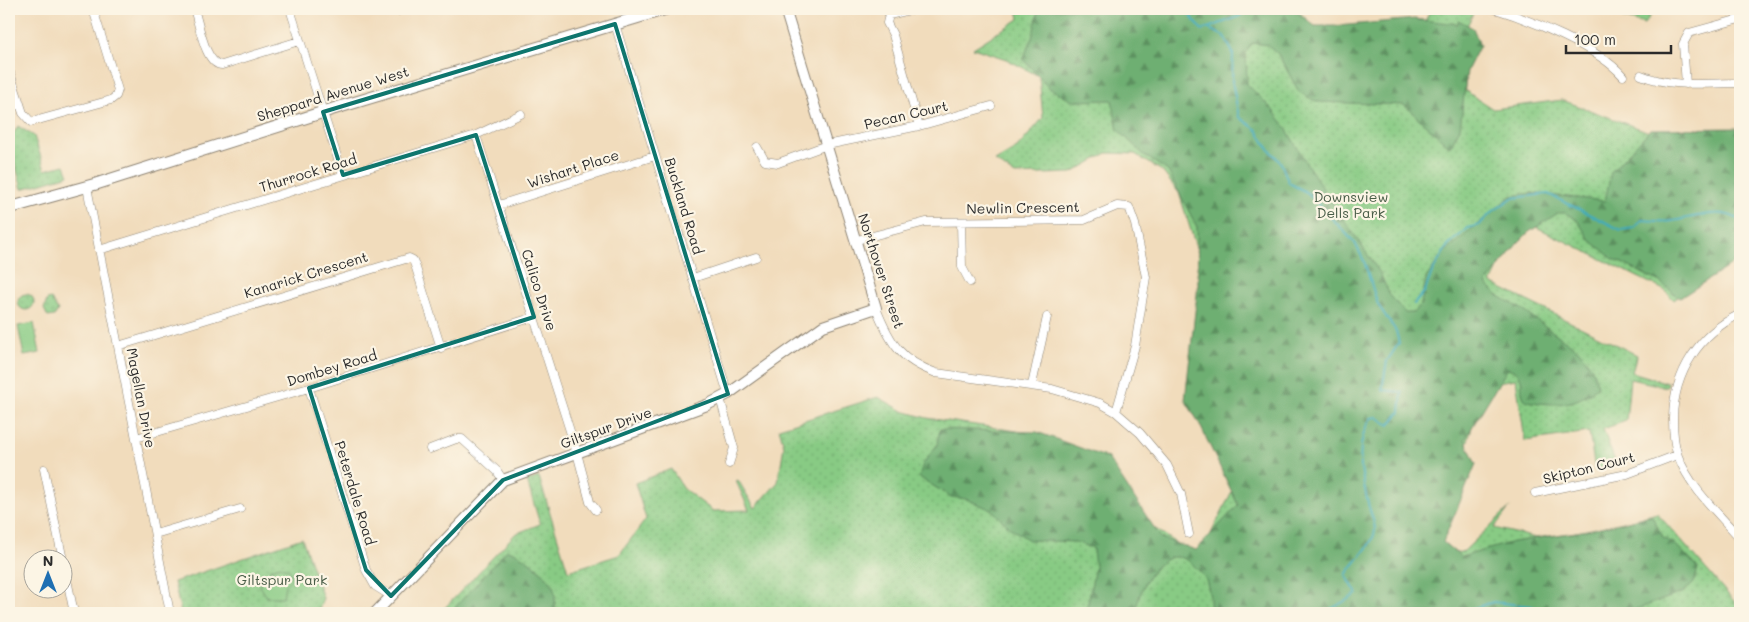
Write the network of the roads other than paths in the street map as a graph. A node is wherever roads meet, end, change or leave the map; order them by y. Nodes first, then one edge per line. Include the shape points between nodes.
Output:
1 (94, 9) edge
2 (194, 9) edge
3 (290, 9) edge
4 (389, 9) edge
5 (407, 9) edge
6 (666, 9) edge
7 (785, 9) edge
8 (914, 9) edge
9 (1495, 9) edge
10 (1736, 20) dead end
11 (615, 24) junction
12 (299, 41) junction
13 (9, 70) edge
14 (1641, 75) dead end
15 (1623, 76) dead end
16 (1740, 82) edge
17 (1686, 84) junction
18 (20, 104) junction
19 (9, 106) edge
20 (991, 106) dead end
21 (323, 112) junction
22 (521, 114) dead end
23 (920, 126) junction
24 (476, 135) junction
25 (827, 145) junction
26 (757, 146) dead end
27 (656, 156) junction
28 (342, 175) junction
29 (87, 187) junction
30 (499, 205) junction
31 (9, 208) edge
32 (960, 222) junction
33 (857, 240) junction
34 (99, 250) junction
35 (756, 257) dead end
36 (693, 278) junction
37 (970, 282) dead end
38 (876, 308) junction
39 (1740, 314) edge
40 (534, 317) junction
41 (1047, 317) dead end
42 (118, 346) junction
43 (441, 348) junction
44 (1032, 385) junction
45 (310, 388) junction
46 (724, 396) junction
47 (1116, 412) junction
48 (136, 438) junction
49 (430, 449) dead end
50 (577, 453) junction
51 (1677, 455) junction
52 (729, 464) dead end
53 (44, 469) dead end
54 (503, 480) junction
55 (1535, 493) dead end
56 (240, 509) dead end
57 (596, 510) dead end
58 (155, 534) junction
59 (1189, 534) dead end
60 (1740, 538) edge
61 (391, 596) junction
62 (74, 613) edge
63 (170, 613) edge
64 (375, 613) edge

1 - 18 street via 117,86 116,96 102,103 31,122
2 - 12 street via 209,58 215,64 222,65
3 - 12 street
4 - 5 street
6 - 11 main road, Sheppard Avenue West
7 - 25 street, Northover Street
8 - 23 street via 889,15 887,23
9 - 15 street via 1597,54
10 - 17 street via 1688,33 1683,44
11 - 21 main road, Sheppard Avenue West
11 - 27 street, Buckland Road
12 - 21 street
13 - 18 street
14 - 17 street via 1655,81
16 - 17 street
18 - 19 street
20 - 23 street, Pecan Court
21 - 28 street
21 - 29 main road, Sheppard Avenue West
22 - 24 street, Thurrock Road
23 - 25 street, Pecan Court
24 - 28 street, Thurrock Road
24 - 30 street, Calico Drive
25 - 26 street, Pecan Court via 778,163 765,161
25 - 33 street, Northover Street
27 - 30 street, Wishart Place
27 - 36 street, Buckland Road
28 - 34 street, Thurrock Road
29 - 31 main road, Sheppard Avenue West
29 - 34 street, Magellan Drive
30 - 40 street, Calico Drive
32 - 33 street, Newlin Crescent via 926,222
32 - 37 street via 962,267
32 - 47 street, Newlin Crescent via 1084,220 1117,206 1129,207 1146,277 1135,346
33 - 38 street, Northover Street
34 - 42 street, Magellan Drive
35 - 36 street
36 - 46 street, Buckland Road
38 - 44 street, Northover Street via 892,343 919,366 936,373
38 - 46 street, Giltspur Drive via 823,326
39 - 51 street via 1711,332 1684,366 1674,403
40 - 43 street, Dombey Road
40 - 50 street, Calico Drive
41 - 44 street
42 - 43 street, Kanarick Crescent via 409,258 416,268
42 - 48 street, Magellan Drive
43 - 45 street, Dombey Road
44 - 47 street, Northover Street via 1088,399
45 - 48 street, Dombey Road
45 - 61 street, Peterdale Road via 366,570 375,586
46 - 50 street, Giltspur Drive
46 - 52 street, Buckland Road via 734,448
47 - 59 street, Northover Street via 1167,465 1182,494
48 - 58 street, Magellan Drive
49 - 54 street via 462,439
50 - 54 street, Giltspur Drive
50 - 57 street, Calico Drive via 590,502
51 - 55 street, Skipton Court via 1627,474
51 - 60 street via 1695,486
53 - 62 street
54 - 61 street, Giltspur Drive
56 - 58 street
58 - 63 street, Magellan Drive
61 - 64 street, Giltspur Drive

